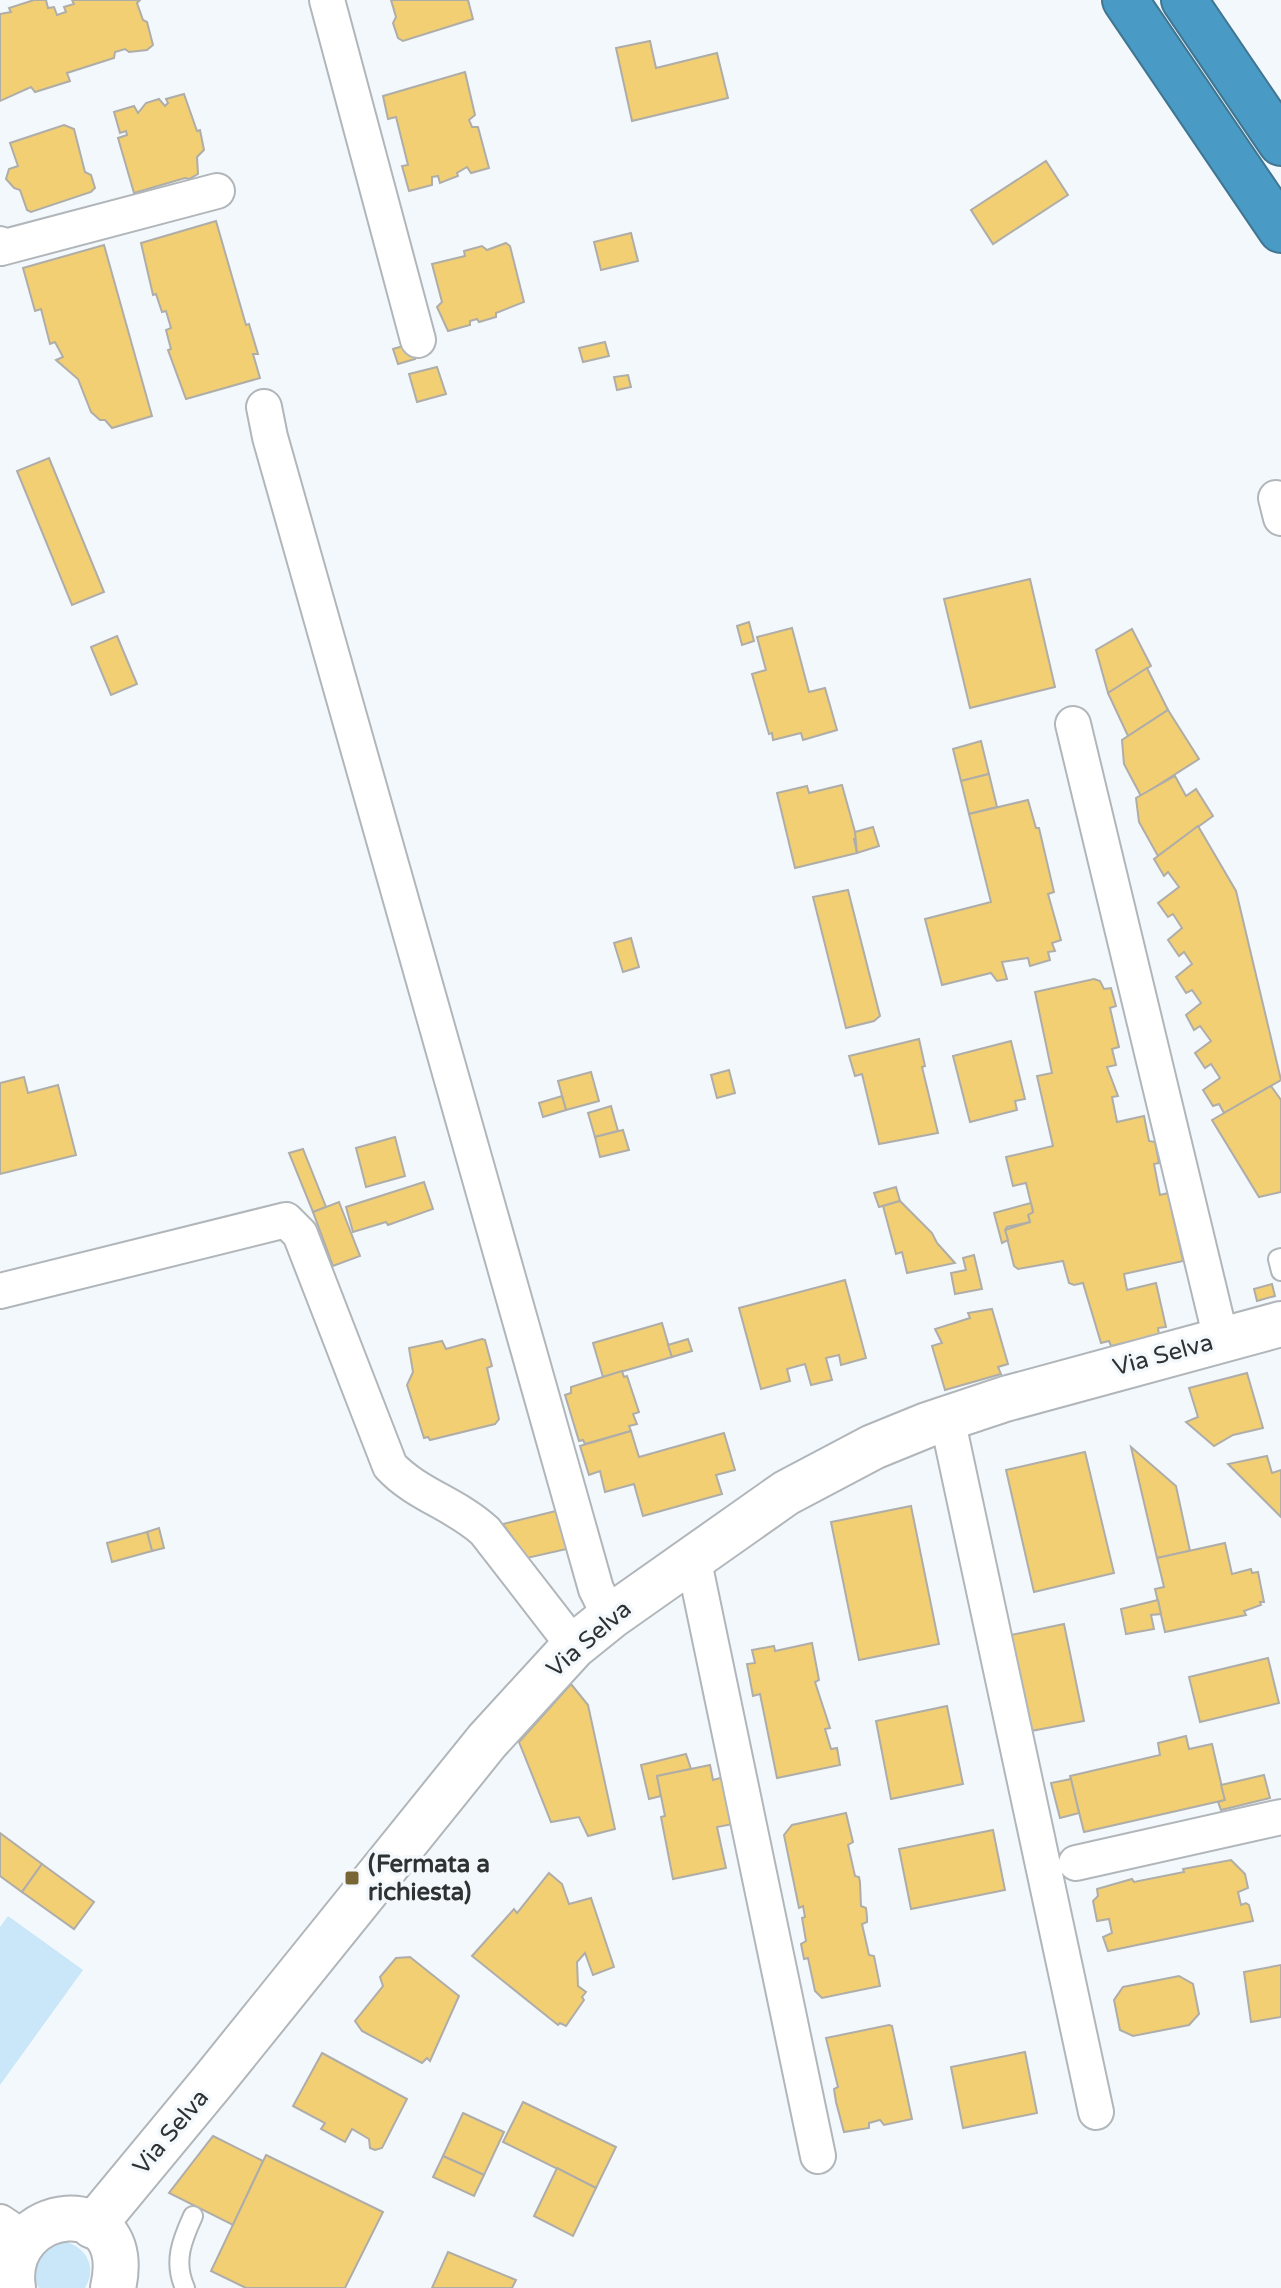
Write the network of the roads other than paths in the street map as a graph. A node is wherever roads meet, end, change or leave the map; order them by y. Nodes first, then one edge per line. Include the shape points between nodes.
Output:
1 (327, 0) edge
2 (1125, 0) edge
3 (1184, 0) edge
4 (1281, 143) edge
5 (217, 191) dead end
6 (1281, 230) edge
7 (0, 244) edge
8 (418, 340) dead end
9 (264, 407) dead end
10 (1073, 724) dead end
11 (1281, 1258) edge
12 (1281, 1271) edge
13 (0, 1291) edge
14 (1281, 1324) edge
15 (1221, 1339) junction
16 (947, 1418) junction
17 (693, 1557) junction
18 (610, 1617) junction
19 (574, 1646) junction
20 (1281, 1817) edge
21 (1076, 1863) dead end
22 (1096, 2112) dead end
23 (818, 2156) dead end
24 (193, 2216) dead end
25 (93, 2226) junction
26 (11, 2229) edge
27 (13, 2288) edge
28 (113, 2288) edge
29 (185, 2288) edge

1 - 8 street
2 - 6 highway
3 - 4 highway
5 - 7 street via 1,248
9 - 18 street via 596,1589
10 - 15 street
11 - 12 lane
13 - 19 street via 286,1220 300,1234 390,1466 417,1490 470,1517 485,1531
14 - 15 street, Via Selva
15 - 16 street, Via Selva
16 - 17 street, Via Selva via 832,1467
16 - 22 street
17 - 18 street, Via Selva
17 - 23 street
18 - 19 street, Via Selva
19 - 25 street, Via Selva via 487,1741
20 - 21 street
24 - 29 lane via 179,2257
25 - 26 street via 63,2216
25 - 28 street via 114,2255
26 - 27 street

